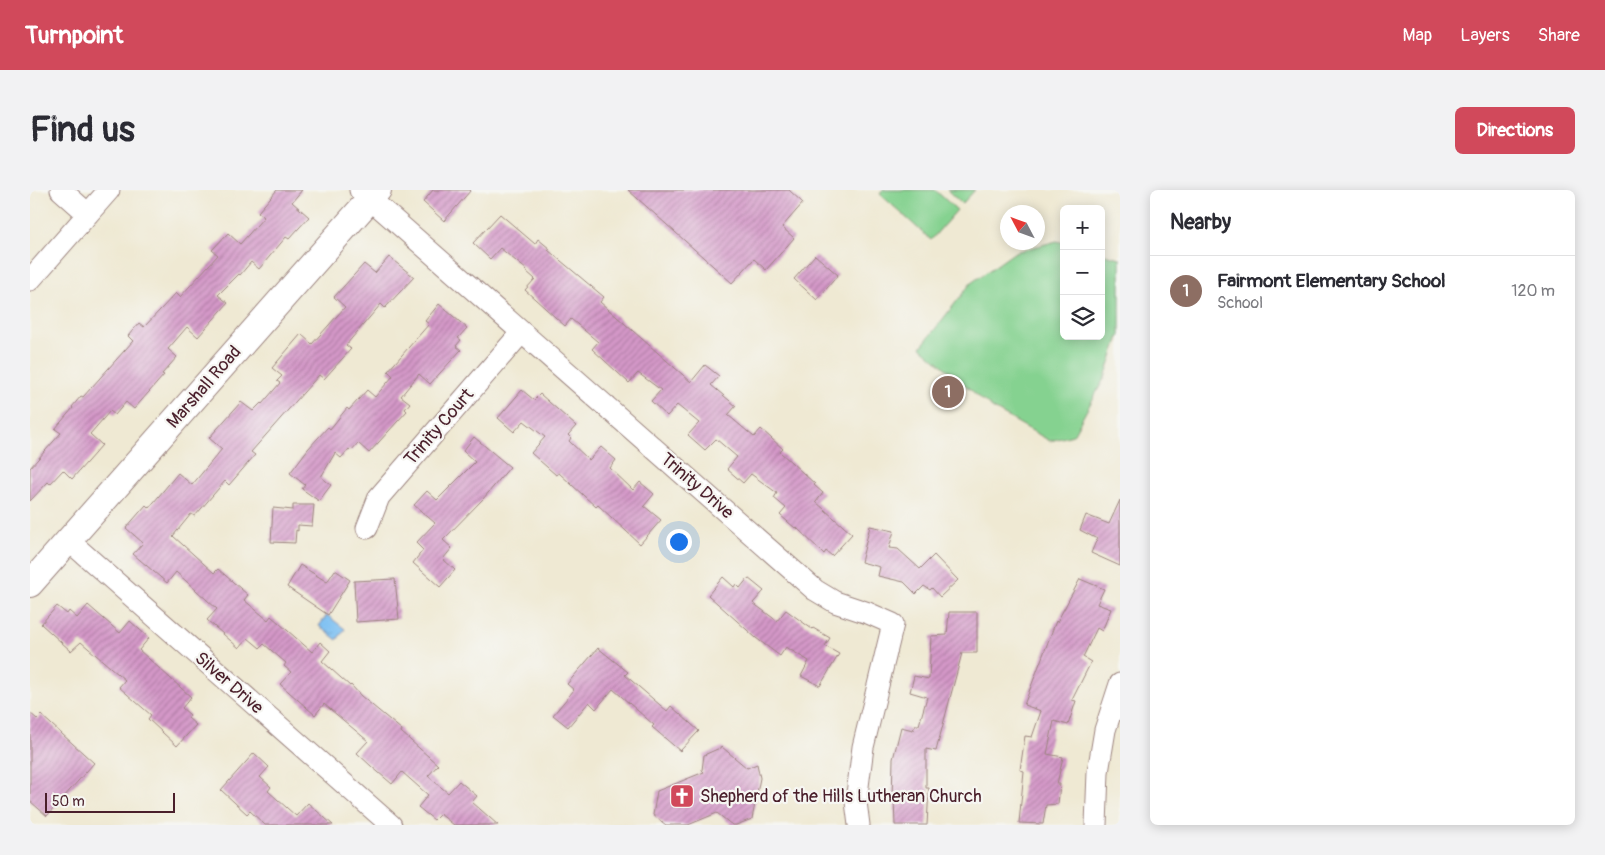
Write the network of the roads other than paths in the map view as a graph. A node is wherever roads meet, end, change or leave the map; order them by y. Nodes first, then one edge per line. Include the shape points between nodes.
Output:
1 (61, 190) edge
2 (109, 190) edge
3 (370, 193) edge
4 (88, 214) junction
5 (30, 280) edge
6 (521, 333) junction
7 (367, 528) dead end
8 (68, 540) junction
9 (30, 584) edge
10 (1120, 684) edge
11 (391, 825) edge
12 (859, 825) edge
13 (1096, 825) edge

1 - 4 street
2 - 4 street
3 - 6 street, Trinity Drive
3 - 8 street, Marshall Road
4 - 5 street
6 - 7 street, Trinity Court via 379,497
6 - 12 street, Trinity Drive via 815,590 835,602 893,624 863,747 856,802
8 - 9 street, Marshall Road
8 - 11 street, Silver Drive
10 - 13 street via 1100,755

